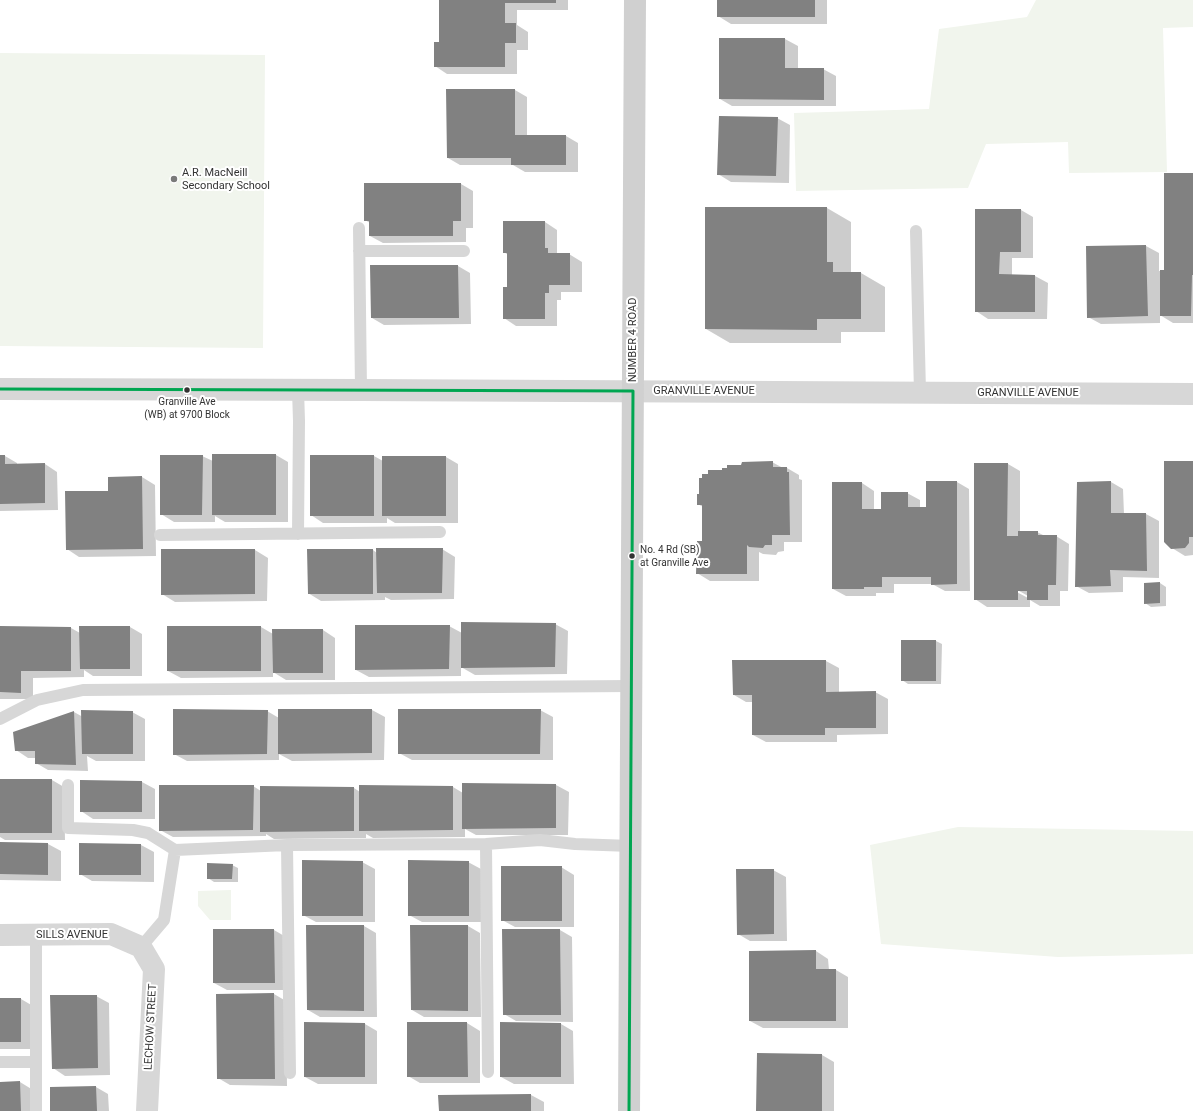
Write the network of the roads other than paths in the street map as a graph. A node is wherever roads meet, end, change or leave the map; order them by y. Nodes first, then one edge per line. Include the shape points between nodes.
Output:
1 (635, 0) edge
2 (359, 228) dead end
3 (916, 231) dead end
4 (359, 251) junction
5 (464, 251) dead end
6 (0, 389) edge
7 (298, 390) junction
8 (361, 390) junction
9 (633, 391) junction
10 (920, 392) junction
11 (1193, 394) edge
12 (440, 532) dead end
13 (298, 534) junction
14 (160, 535) dead end
15 (631, 686) junction
16 (0, 719) edge
17 (68, 785) dead end
18 (486, 844) junction
19 (287, 845) junction
20 (630, 846) junction
21 (175, 850) junction
22 (0, 935) edge
23 (36, 935) junction
24 (140, 947) junction
25 (0, 1062) edge
26 (36, 1062) junction
27 (488, 1072) dead end
28 (290, 1073) dead end
29 (36, 1111) edge
30 (147, 1111) edge
31 (629, 1111) edge

1 - 9 main road, NUMBER 4 ROAD
2 - 4 lane
3 - 10 lane
4 - 5 lane
4 - 8 lane
6 - 7 street, GRANVILLE AVENUE
7 - 8 street, GRANVILLE AVENUE
7 - 13 lane
8 - 9 street, GRANVILLE AVENUE
9 - 10 street, GRANVILLE AVENUE
9 - 15 main road, NUMBER 4 ROAD
10 - 11 street, GRANVILLE AVENUE
12 - 13 lane
13 - 14 lane
15 - 16 lane via 83,690 37,700
15 - 20 main road, NUMBER 4 ROAD
17 - 21 lane via 68,828 133,830 148,833
18 - 19 lane
18 - 20 lane via 540,840
18 - 27 lane
19 - 21 lane
19 - 28 lane
20 - 31 main road, NUMBER 4 ROAD
21 - 24 lane via 164,920
22 - 23 street, SILLS AVENUE
23 - 24 street, SILLS AVENUE via 111,934
23 - 26 lane
24 - 30 street, LECHOW STREET via 154,969
25 - 26 lane
26 - 29 lane

